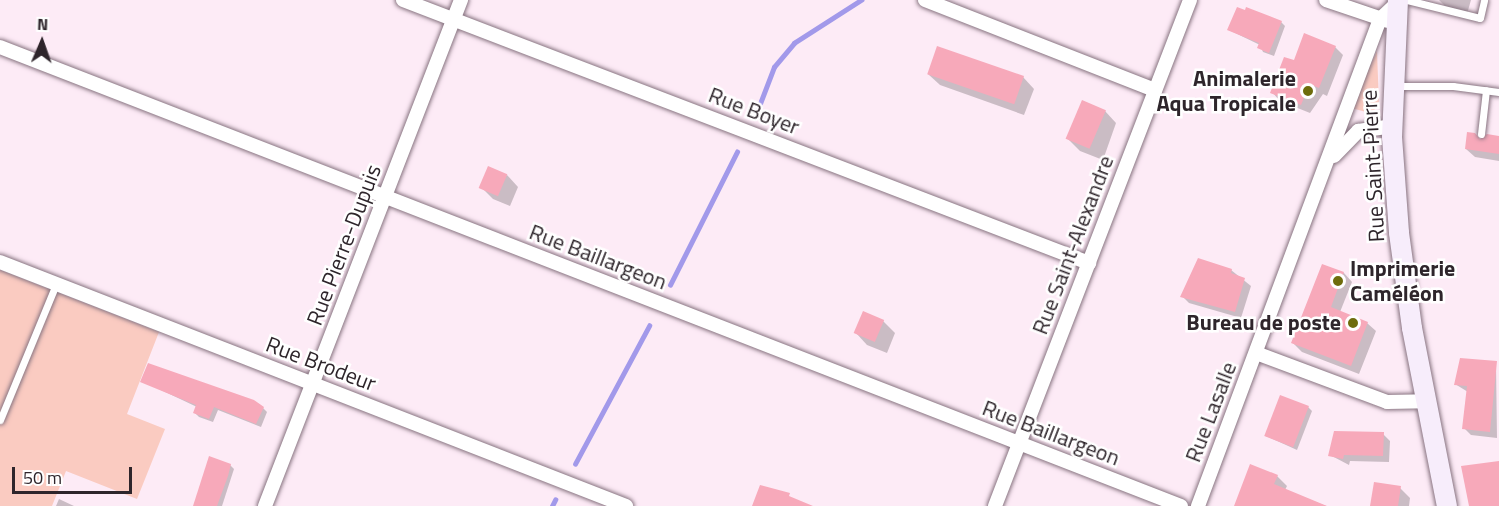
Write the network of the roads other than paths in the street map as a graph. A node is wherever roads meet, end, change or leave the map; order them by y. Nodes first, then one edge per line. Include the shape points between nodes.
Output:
1 (403, 0) edge
2 (461, 0) edge
3 (925, 0) edge
4 (1190, 0) edge
5 (1326, 0) edge
6 (1484, 0) edge
7 (1395, 9) edge
8 (454, 19) junction
9 (0, 47) edge
10 (1392, 86) junction
11 (1155, 90) junction
12 (1486, 90) junction
13 (1499, 92) edge
14 (1392, 126) junction
15 (1481, 134) dead end
16 (1328, 165) junction
17 (385, 197) junction
18 (0, 262) edge
19 (1089, 263) junction
20 (56, 284) junction
21 (1256, 353) junction
22 (313, 384) junction
23 (1426, 401) junction
24 (0, 420) edge
25 (1019, 443) junction
26 (265, 506) edge
27 (626, 506) edge
28 (994, 506) edge
29 (1181, 506) edge
30 (1198, 506) edge
31 (1447, 506) edge

1 - 8 street, Rue Boyer
2 - 8 street, Rue Pierre-Dupuis
3 - 11 street
4 - 11 street, Rue Saint-Alexandre
5 - 7 street
6 - 7 lane via 1480,18
7 - 10 main road, Rue Saint-Pierre
7 - 16 street, Rue Lasalle
8 - 17 street, Rue Pierre-Dupuis
8 - 19 street, Rue Boyer
9 - 17 street, Rue Baillargeon
10 - 12 lane
10 - 14 main road, Rue Saint-Pierre
11 - 19 street, Rue Saint-Alexandre
12 - 13 lane
12 - 15 lane
14 - 16 street, Rue Lasalle via 1358,131 1343,143
14 - 23 main road, Rue Saint-Pierre via 1404,272
16 - 21 street, Rue Lasalle
17 - 22 street, Rue Pierre-Dupuis
17 - 25 street, Rue Baillargeon
18 - 20 street, Rue Brodeur
19 - 25 street, Rue Saint-Alexandre
20 - 22 street, Rue Brodeur
20 - 24 lane
21 - 23 street via 1387,402
21 - 30 street, Rue Lasalle
22 - 26 street, Rue Pierre-Dupuis
22 - 27 street, Rue Brodeur
23 - 31 main road, Rue Saint-Pierre
25 - 28 street, Rue Saint-Alexandre
25 - 29 street, Rue Baillargeon

